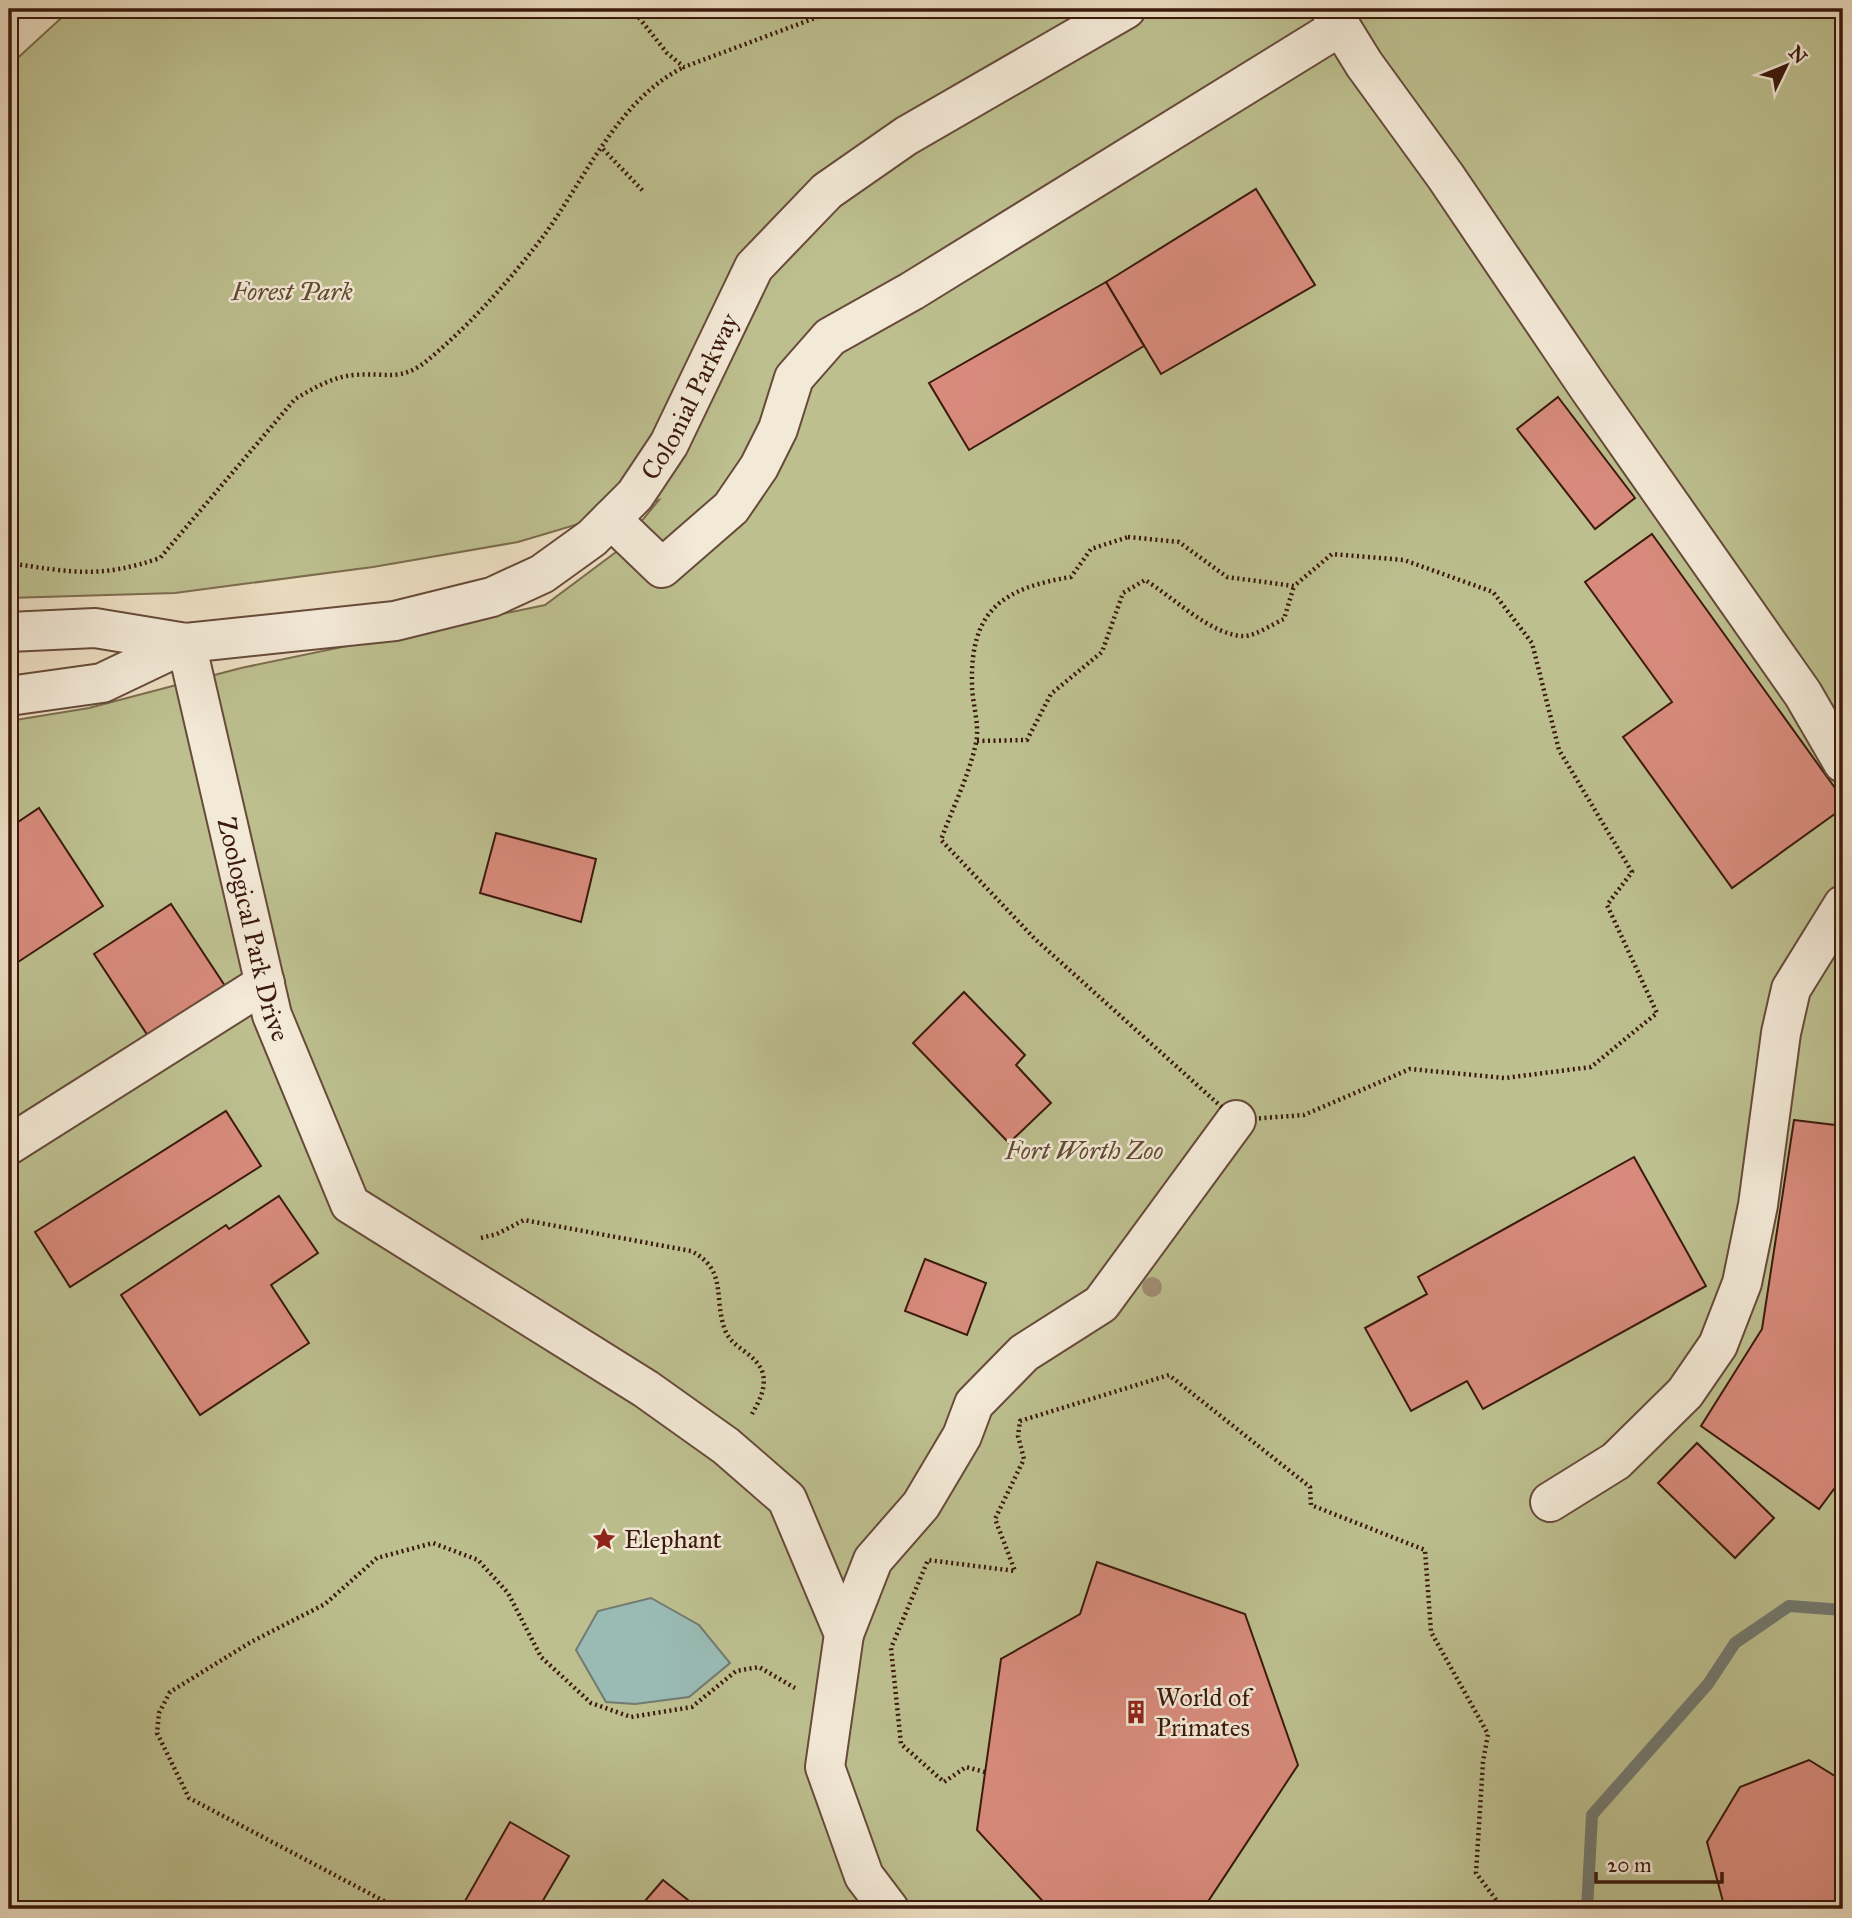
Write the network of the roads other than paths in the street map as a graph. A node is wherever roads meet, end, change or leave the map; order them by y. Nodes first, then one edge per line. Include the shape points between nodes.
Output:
1 (1126, 9) edge
2 (1336, 17) edge
3 (611, 519) junction
4 (9, 632) edge
5 (186, 643) junction
6 (9, 696) edge
7 (1843, 763) edge
8 (1843, 905) edge
9 (265, 983) junction
10 (1236, 1120) road end
11 (9, 1145) edge
12 (1550, 1502) dead end
13 (844, 1634) junction
14 (889, 1909) edge

1 - 3 street, Colonial Parkway via 906,136 827,191 754,267 668,444 635,495
2 - 3 street via 912,291 830,337 794,378 778,429 731,508 662,568
2 - 7 street via 1364,64 1803,694
3 - 5 street, Colonial Parkway via 542,574 492,597 395,621
4 - 5 street, Colonial Parkway via 95,628
5 - 6 street, Colonial Parkway via 102,684
5 - 9 street, Zoological Park Drive
8 - 12 street via 1791,989 1758,1205 1742,1283 1718,1345 1685,1393 1616,1461
9 - 11 street
9 - 13 street, Zoological Park Drive via 272,1015 350,1204 646,1389 732,1451 787,1499
10 - 13 street via 1101,1304 1024,1353 974,1404 921,1505 873,1560
13 - 14 street via 825,1767 864,1876

